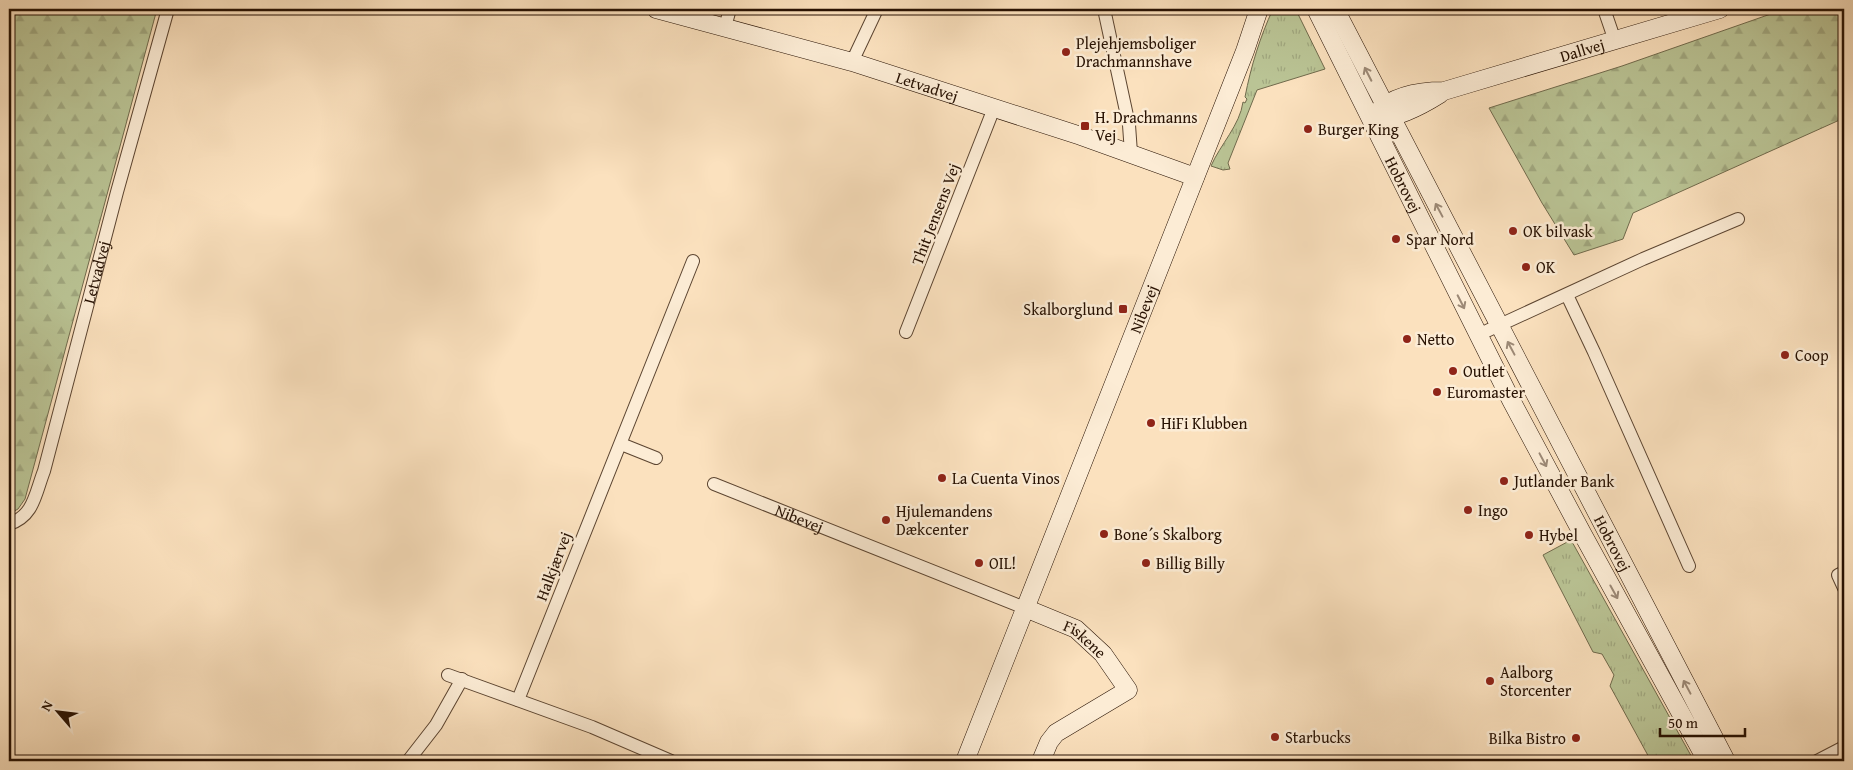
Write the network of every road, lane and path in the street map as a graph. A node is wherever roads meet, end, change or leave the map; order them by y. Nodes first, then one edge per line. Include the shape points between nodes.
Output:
1 (168, 9) edge
2 (656, 9) edge
3 (730, 9) edge
4 (876, 9) edge
5 (1104, 9) edge
6 (1259, 9) edge
7 (1316, 9) edge
8 (1335, 9) edge
9 (1604, 9) edge
10 (1720, 9) edge
11 (725, 27) junction
12 (1615, 41) junction
13 (852, 62) junction
14 (994, 108) junction
15 (1387, 111) junction
16 (1370, 120) junction
17 (1130, 152) junction
18 (1195, 177) junction
19 (1738, 219) dead end
20 (693, 261) dead end
21 (1567, 295) junction
22 (1499, 325) junction
23 (906, 332) dead end
24 (1478, 335) junction
25 (621, 444) junction
26 (656, 458) dead end
27 (714, 484) dead end
28 (9, 524) edge
29 (1689, 566) dead end
30 (1844, 572) edge
31 (1844, 588) edge
32 (1025, 608) junction
33 (448, 675) dead end
34 (462, 679) junction
35 (518, 700) junction
36 (1844, 747) edge
37 (408, 761) edge
38 (671, 761) edge
39 (965, 761) edge
40 (1041, 761) edge
41 (1707, 761) edge
42 (1726, 761) edge
43 (1818, 761) edge

1 - 28 street, Letvadvej via 44,471 29,511 20,520
2 - 11 street, Letvadvej
3 - 11 street
4 - 13 street
5 - 17 street via 1129,125
6 - 18 street, Nibevej
7 - 16 street, Hobrovej
15 -> 8 street, Hobrovej
9 - 12 street
10 - 12 street, Dallvej
11 - 13 street, Letvadvej
12 - 15 street, Dallvej via 1444,91 1427,102
13 - 14 street, Letvadvej
14 - 17 street, Letvadvej
14 - 23 street, Thit Jensens Vej
15 - 16 street, Dallvej
22 -> 15 street, Hobrovej
16 -> 24 street, Hobrovej
17 - 18 street, Letvadvej
18 - 32 street, Nibevej
19 - 21 street
20 - 25 street, Halkjærvej
21 - 22 street
21 - 29 street via 1598,349
22 - 24 street
42 -> 22 street, Hobrovej
24 -> 41 street, Hobrovej
25 - 26 street
25 - 35 street, Halkjærvej
27 - 32 street, Nibevej
30 - 31 street via 1838,575
32 - 39 street, Nibevej
32 - 40 street, Fiskene via 1076,629 1103,654 1128,690 1056,733
33 - 34 street
34 - 35 street
34 - 37 street via 436,725
35 - 38 street
36 - 43 street

